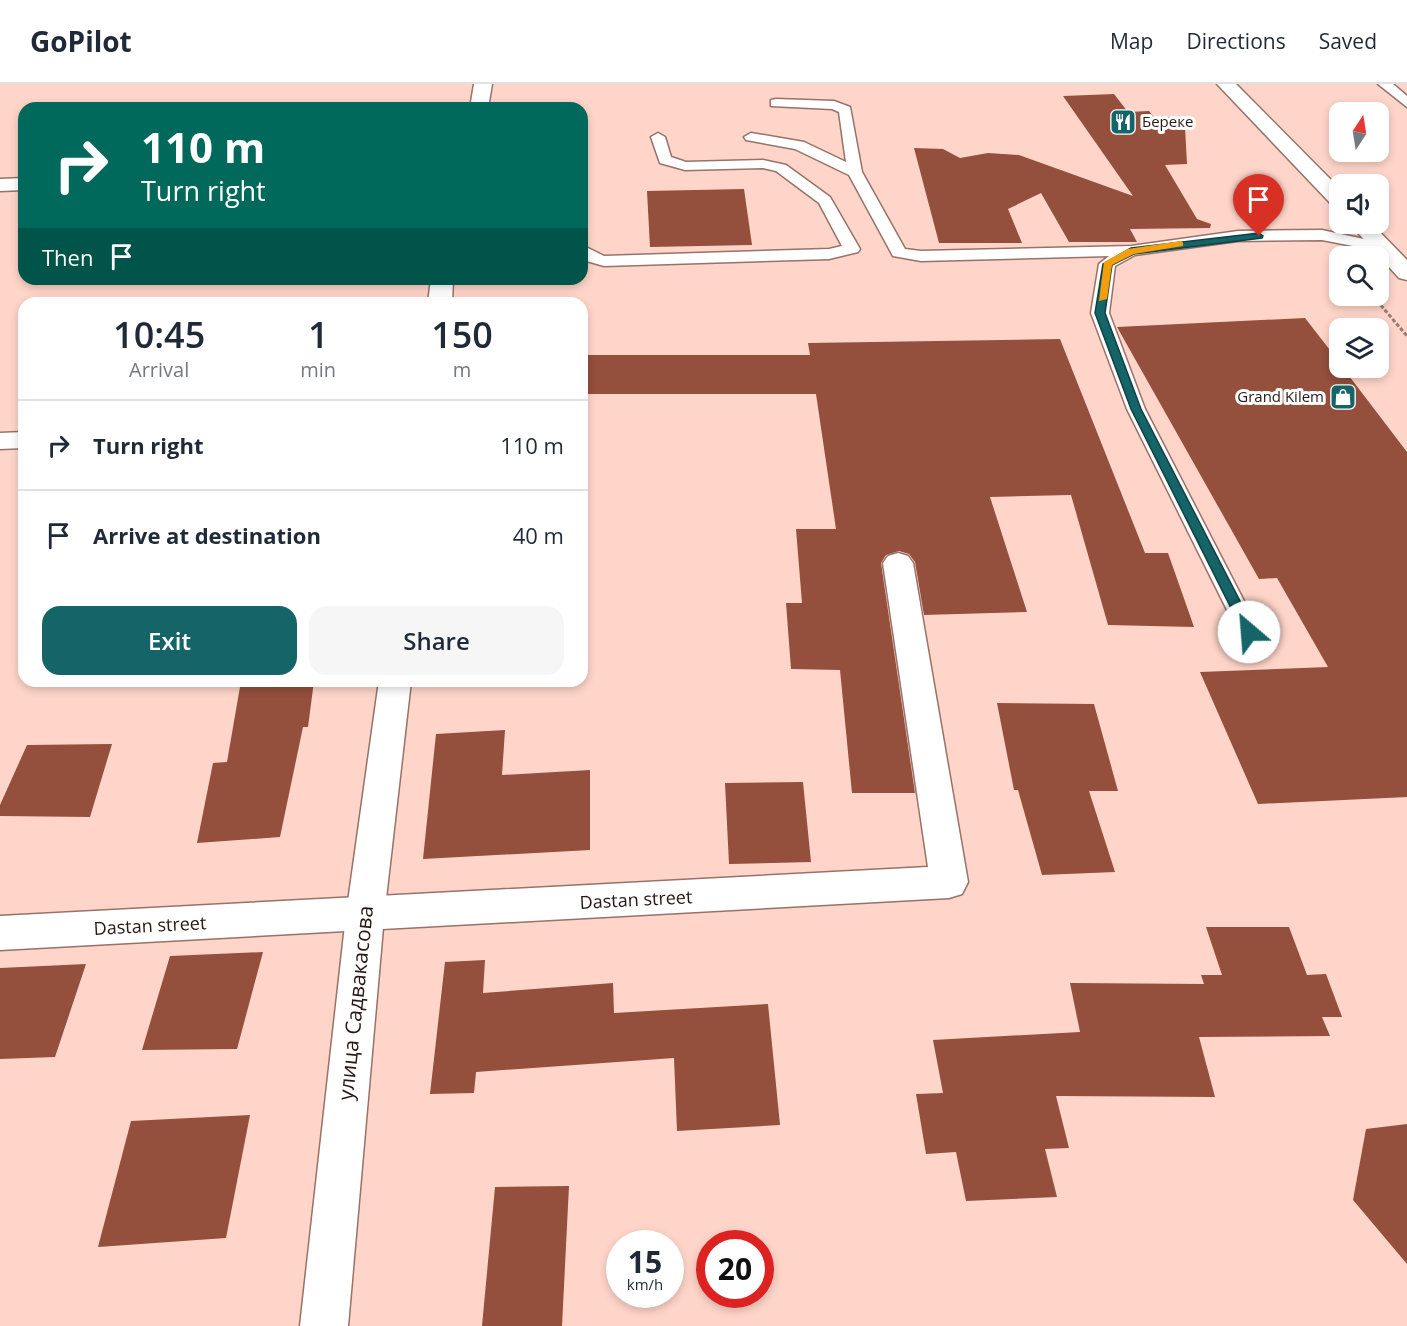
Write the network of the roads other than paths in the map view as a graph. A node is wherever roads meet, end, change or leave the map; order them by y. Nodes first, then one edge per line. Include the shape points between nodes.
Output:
1 (483, 84) edge
2 (1226, 84) edge
3 (1385, 84) edge
4 (480, 102) edge
5 (776, 103) dead end
6 (1407, 103) edge
7 (657, 137) dead end
8 (751, 137) dead end
9 (855, 172) junction
10 (18, 184) edge
11 (0, 185) edge
12 (1329, 190) edge
13 (1370, 234) edge
14 (893, 246) junction
15 (852, 249) junction
16 (1131, 251) junction
17 (588, 256) edge
18 (1406, 270) edge
19 (18, 440) edge
20 (0, 441) edge
21 (898, 563) dead end
22 (1249, 632) dead end
23 (395, 687) edge
24 (365, 915) junction
25 (0, 933) edge
26 (324, 1326) edge

1 - 4 street
2 - 12 street
3 - 6 lane
5 - 9 lane via 834,105 845,110
7 - 15 lane via 665,160 685,166 763,164 781,168 825,200
8 - 9 lane via 799,145
9 - 14 lane
10 - 11 street
13 - 18 street
14 - 15 lane
14 - 16 lane via 899,253 921,256
15 - 17 lane via 829,254 604,261
16 - 18 lane via 1238,236 1322,235 1358,242
16 - 22 lane via 1107,264 1100,313 1136,409
19 - 20 street
21 - 24 street, Dastan street via 949,882
23 - 24 street, улица Садвакасова
24 - 25 street, Dastan street
24 - 26 street, улица Садвакасова

